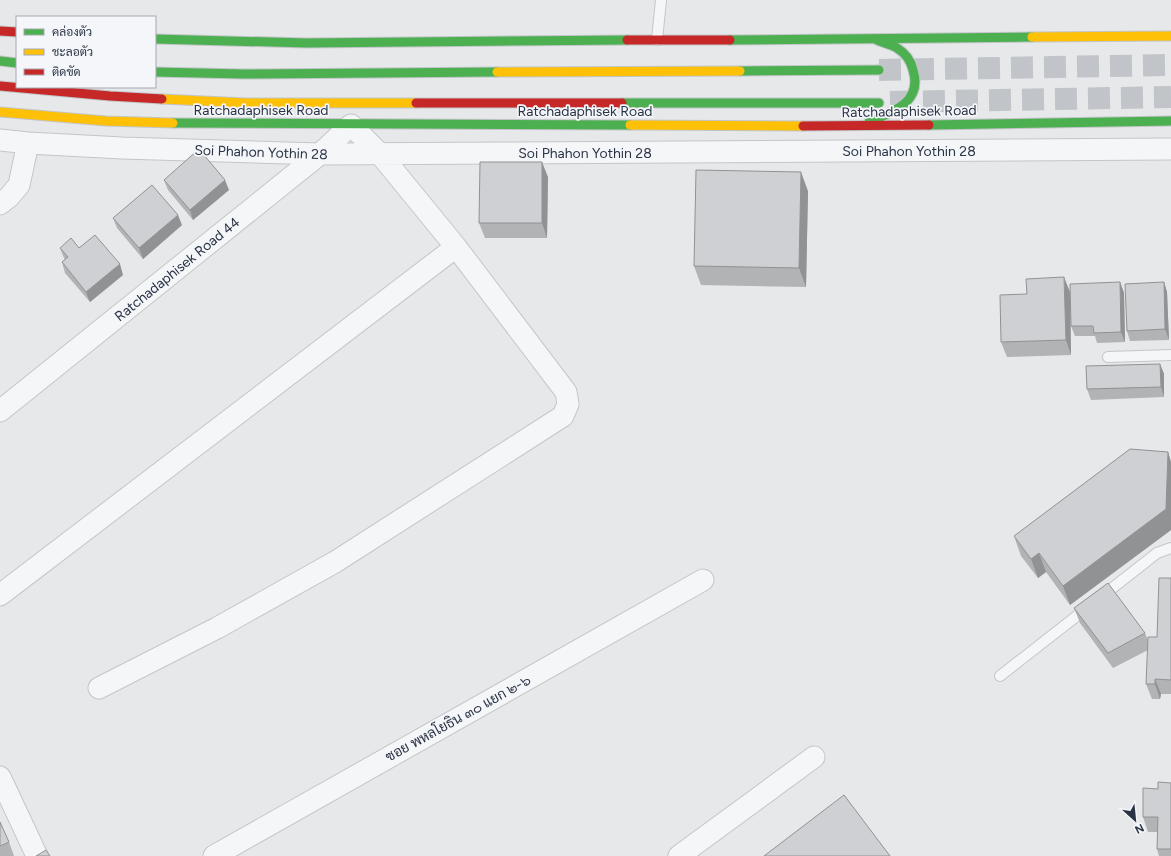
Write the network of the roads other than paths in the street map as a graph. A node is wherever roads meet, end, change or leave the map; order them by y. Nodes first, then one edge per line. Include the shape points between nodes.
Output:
1 (661, 0) edge
2 (0, 31) edge
3 (16, 32) edge
4 (1171, 36) edge
5 (872, 38) junction
6 (156, 39) edge
7 (657, 40) junction
8 (0, 62) edge
9 (16, 63) edge
10 (879, 70) tunnel mouth
11 (156, 72) edge
12 (0, 86) edge
13 (16, 87) edge
14 (22, 88) edge
15 (880, 103) tunnel mouth
16 (0, 112) edge
17 (1171, 121) edge
18 (351, 124) junction
19 (862, 126) junction
20 (0, 140) edge
21 (28, 143) junction
22 (1171, 149) edge
23 (320, 154) junction
24 (380, 154) junction
25 (0, 204) edge
26 (456, 247) junction
27 (1171, 355) edge
28 (1108, 357) dead end
29 (0, 411) edge
30 (1171, 548) edge
31 (703, 580) dead end
32 (0, 595) edge
33 (1000, 676) dead end
34 (99, 688) dead end
35 (814, 757) dead end
36 (0, 777) edge
37 (37, 856) edge
38 (214, 856) edge
39 (679, 856) edge

1 - 7 lane
2 - 3 main road
4 - 5 main road
5 - 7 main road
5 - 19 main road via 897,48 907,56 916,78 915,88 906,103
6 - 7 main road via 306,43
8 - 9 main road
10 - 11 main road via 250,74
12 - 13 main road, Ratchadaphisek Road
14 - 15 main road, Ratchadaphisek Road via 110,96 246,102
16 - 18 main road, Ratchadaphisek Road via 106,121
17 - 19 main road, Ratchadaphisek Road
18 - 19 main road, Ratchadaphisek Road
18 - 23 street, Ratchadaphisek Road 44
18 - 24 street
20 - 21 street, Soi Phahon Yothin 28
21 - 23 street, Soi Phahon Yothin 28
21 - 25 street via 19,185
22 - 24 street, Soi Phahon Yothin 28
23 - 24 street, Soi Phahon Yothin 28
23 - 29 street, Ratchadaphisek Road 44
24 - 26 street
26 - 32 street
26 - 34 street via 566,392 568,404 563,416 335,562 217,628
27 - 28 lane
30 - 33 lane via 1156,553
31 - 38 street, ซอย พหลโยธิน ๓๐ แยก ๒-๖
35 - 39 street
36 - 37 street

